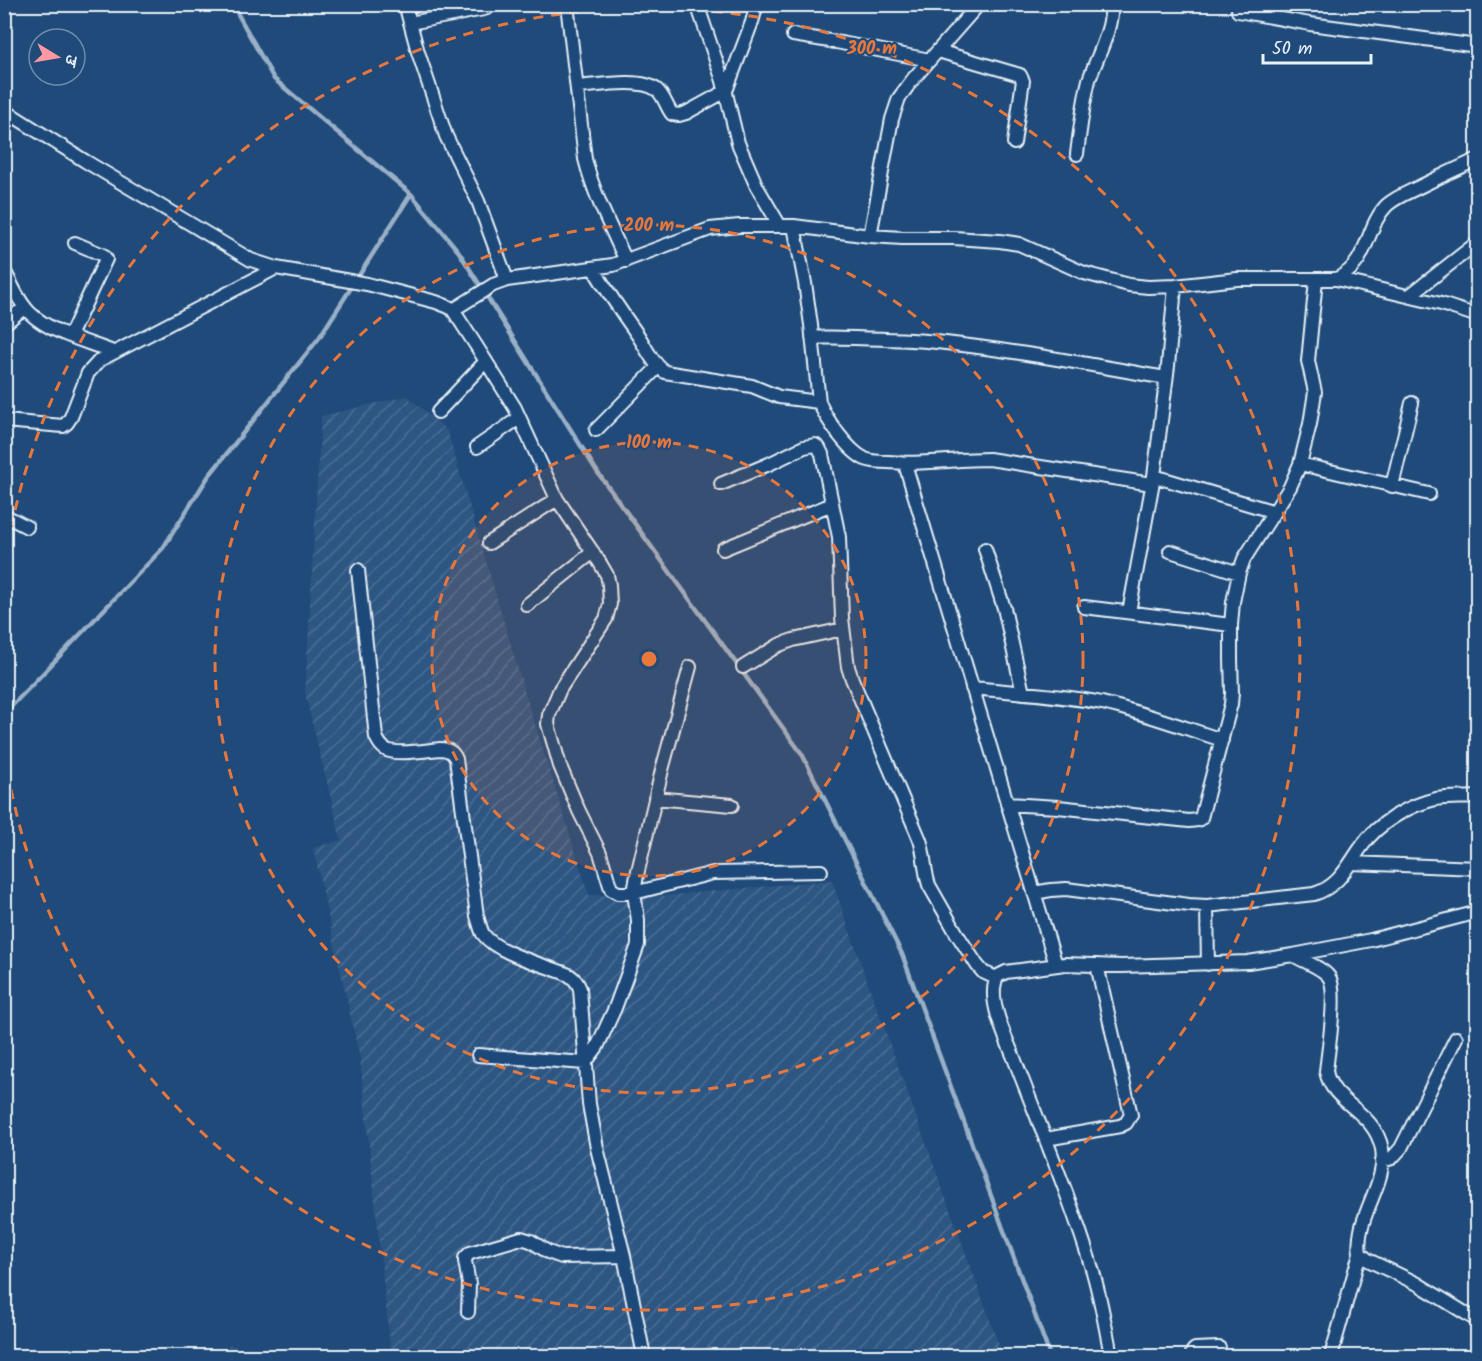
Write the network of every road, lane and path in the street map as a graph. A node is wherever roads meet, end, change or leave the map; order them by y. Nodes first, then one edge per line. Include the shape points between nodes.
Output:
1 (405, 4) edge
2 (489, 4) edge
3 (567, 4) edge
4 (697, 4) edge
5 (757, 4) edge
6 (979, 4) edge
7 (1111, 4) edge
8 (1238, 11) dead end
9 (410, 23) junction
10 (793, 35) dead end
11 (1478, 46) edge
12 (934, 55) junction
13 (577, 87) junction
14 (726, 91) junction
15 (4, 110) edge
16 (1014, 143) dead end
17 (1077, 154) dead end
18 (1478, 159) edge
19 (780, 226) junction
20 (794, 226) junction
21 (870, 236) junction
22 (75, 243) dead end
23 (1473, 246) dead end
24 (626, 261) junction
25 (276, 268) junction
26 (593, 268) junction
27 (4, 270) edge
28 (1336, 279) junction
29 (507, 280) junction
30 (1316, 280) junction
31 (1175, 286) junction
32 (1409, 296) junction
33 (25, 307) junction
34 (453, 310) junction
35 (1478, 316) edge
36 (4, 324) edge
37 (70, 336) junction
38 (812, 337) junction
39 (113, 352) junction
40 (486, 361) junction
41 (658, 367) junction
42 (1167, 378) junction
43 (819, 402) junction
44 (1412, 403) dead end
45 (438, 412) dead end
46 (519, 418) junction
47 (4, 421) edge
48 (596, 430) dead end
49 (477, 447) dead end
50 (905, 464) junction
51 (1300, 464) junction
52 (1153, 480) junction
53 (721, 484) dead end
54 (1392, 486) junction
55 (1428, 494) dead end
56 (557, 500) junction
57 (832, 504) junction
58 (1275, 512) junction
59 (4, 515) edge
60 (27, 526) dead end
61 (489, 543) dead end
62 (723, 549) dead end
63 (985, 549) dead end
64 (1170, 551) dead end
65 (593, 552) junction
66 (358, 570) dead end
67 (1239, 573) junction
68 (527, 605) dead end
69 (1084, 607) dead end
70 (1129, 612) junction
71 (1231, 625) junction
72 (843, 629) junction
73 (690, 667) dead end
74 (743, 667) dead end
75 (972, 688) junction
76 (1023, 693) junction
77 (1222, 740) junction
78 (1478, 797) edge
79 (656, 798) junction
80 (1007, 804) junction
81 (732, 806) dead end
82 (1351, 863) junction
83 (1478, 868) edge
84 (821, 871) dead end
85 (634, 893) junction
86 (1034, 893) junction
87 (1207, 906) junction
88 (1478, 912) edge
89 (1293, 956) junction
90 (1208, 964) junction
91 (1056, 965) junction
92 (1097, 965) junction
93 (996, 978) junction
94 (1456, 1038) dead end
95 (478, 1055) dead end
96 (585, 1063) junction
97 (1046, 1139) junction
98 (1383, 1161) junction
99 (1360, 1253) junction
100 (624, 1256) junction
101 (468, 1312) dead end
102 (1478, 1321) edge
103 (1219, 1348) dead end
104 (644, 1356) edge
105 (1111, 1356) edge
106 (1191, 1356) edge
107 (1331, 1356) edge

1 - 9 street
2 - 9 street via 484,9
3 - 13 street
4 - 14 street
5 - 14 street
6 - 12 street
7 - 17 street via 1110,23 1089,82
8 - 11 street
9 - 29 street via 446,136 478,201
10 - 12 street
12 - 16 street via 1020,75 1023,81
12 - 21 street via 899,98
13 - 14 street via 642,83 657,90 672,114 680,115
13 - 24 street via 590,180
14 - 19 street via 738,143
15 - 25 street via 250,260
18 - 28 street via 1388,204 1356,264
19 - 20 street
19 - 24 street via 710,229
20 - 21 street
20 - 38 street
21 - 31 street via 1019,244 1084,273 1129,285
22 - 37 street via 106,260
23 - 32 street
24 - 26 street
25 - 34 street via 367,284
25 - 39 street
26 - 29 street
26 - 41 street
27 - 33 street
28 - 30 street
28 - 32 street
29 - 34 street
30 - 31 street via 1237,279
30 - 51 street via 1308,361 1314,403
31 - 42 street
32 - 35 street
33 - 36 street
33 - 37 street via 41,322
34 - 40 street
37 - 39 street
38 - 42 street via 967,346
38 - 43 street
39 - 47 street via 88,373 71,417 63,426
40 - 45 street
40 - 46 street
41 - 43 street via 665,372 752,386 779,397
41 - 48 street
42 - 52 street
43 - 50 street via 855,453 877,462
44 - 54 street
46 - 49 street
46 - 56 street
50 - 52 street via 989,459
50 - 75 street
51 - 54 street
51 - 58 street
52 - 58 street
52 - 70 street
53 - 57 street via 815,445 822,454
54 - 55 street
56 - 61 street
56 - 65 street
57 - 62 street
57 - 72 street via 839,537
58 - 67 street
59 - 60 street
63 - 76 street via 1004,608
64 - 67 street
65 - 68 street
65 - 85 street via 607,575 609,611 560,689 548,724 560,766 600,853 610,887 618,893
66 - 96 street via 376,737 385,750 394,752 440,749 453,753 480,928 485,937 504,950 576,981 580,989
67 - 71 street
69 - 70 street
70 - 71 street
71 - 77 street via 1232,693
72 - 74 street via 779,645
72 - 93 street via 852,679 920,840 929,885 976,965
73 - 79 street
75 - 76 street
75 - 80 street
76 - 77 street via 1102,703
77 - 80 street via 1198,820
78 - 82 street via 1435,800 1395,815 1369,837
79 - 81 street
79 - 85 street
80 - 86 street
82 - 83 street
82 - 87 street via 1341,878 1314,894
84 - 85 street via 713,873
85 - 96 street via 638,945 615,1008
86 - 87 street via 1066,889
86 - 91 street
87 - 90 street
88 - 89 street
89 - 90 street
89 - 98 street via 1329,977 1333,998 1328,1080 1337,1094 1373,1126
90 - 92 street
91 - 92 street
91 - 93 street via 1006,972
92 - 97 street via 1131,1115 1123,1125
93 - 97 street via 994,997 1001,1027
94 - 98 street via 1401,1148
95 - 96 street
96 - 100 street via 597,1148
97 - 105 street via 1094,1275
98 - 99 street via 1360,1232
99 - 102 street
99 - 107 street
100 - 101 street via 562,1257 521,1238 481,1249 465,1258
100 - 104 street
103 - 106 street via 1195,1349

